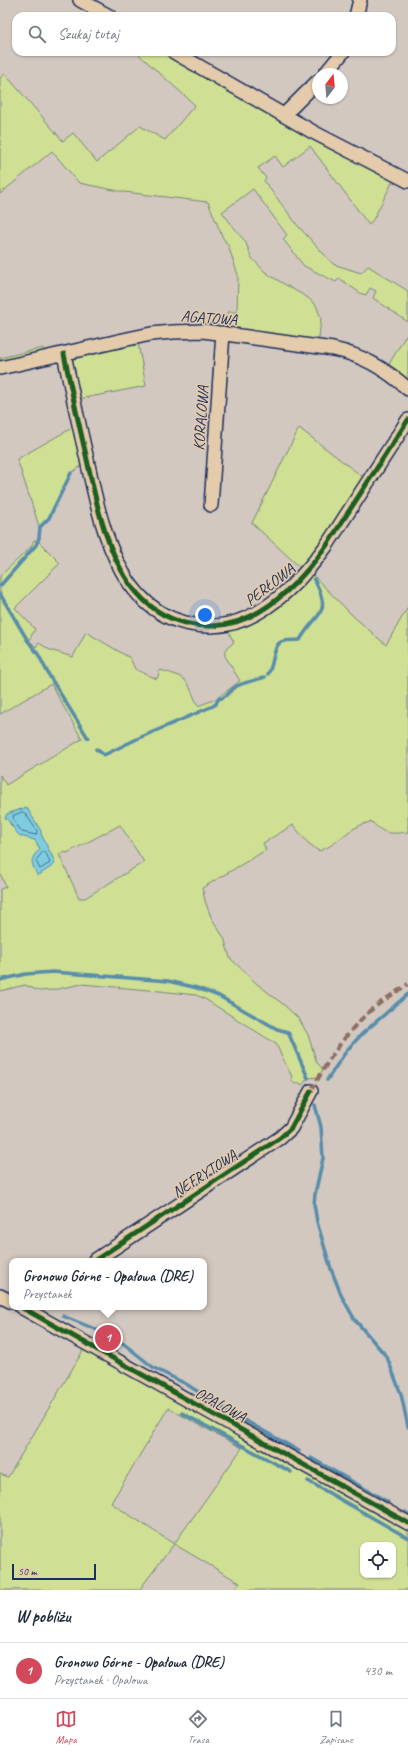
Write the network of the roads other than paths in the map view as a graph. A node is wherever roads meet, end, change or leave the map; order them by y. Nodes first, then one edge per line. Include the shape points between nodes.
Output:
1 (80, 0) edge
2 (360, 0) edge
3 (102, 12) edge
4 (357, 12) edge
5 (181, 56) edge
6 (340, 56) edge
7 (330, 68) edge
8 (312, 87) edge
9 (284, 115) junction
10 (408, 181) edge
11 (223, 333) junction
12 (64, 354) junction
13 (0, 368) edge
14 (408, 389) edge
15 (408, 420) edge
16 (211, 505) dead end
17 (311, 1091) dead end
18 (99, 1258) edge
19 (0, 1296) edge
20 (9, 1300) edge
21 (31, 1310) edge
22 (408, 1523) edge

1 - 3 street
2 - 4 street
5 - 9 street
6 - 7 street
8 - 9 street
9 - 10 street
11 - 12 street, AGATOWA via 186,331 151,334
11 - 14 street, AGATOWA via 350,353 370,361
11 - 16 street, KORALOWA
12 - 13 street, AGATOWA
12 - 15 street, PERŁOWA via 98,511 108,544 128,582 143,601 162,614 192,624 219,626 241,620 268,604 296,582 327,545
17 - 18 street, NEFRYTOWA via 291,1128 280,1138
19 - 20 street
21 - 22 street, OPALOWA

